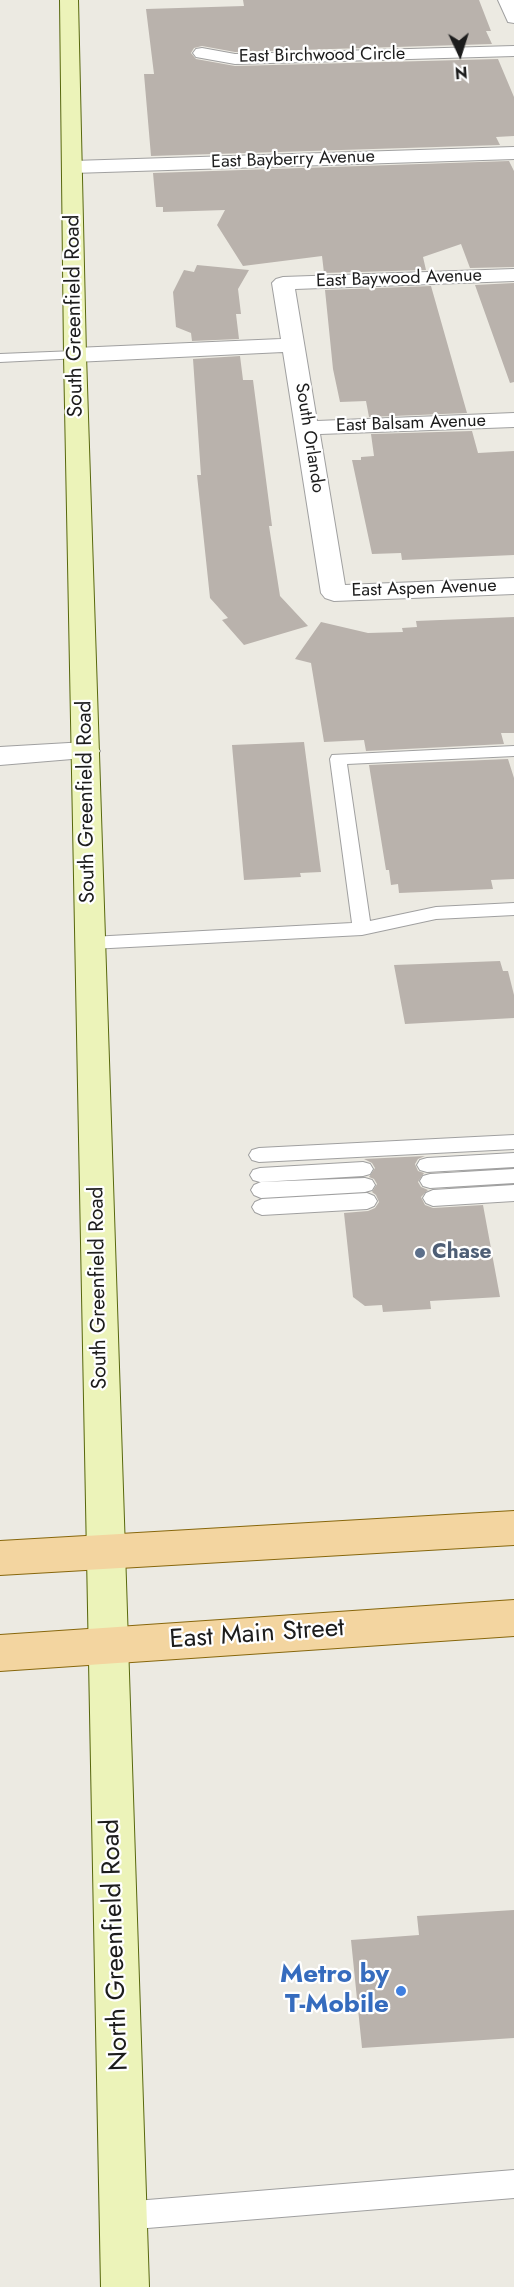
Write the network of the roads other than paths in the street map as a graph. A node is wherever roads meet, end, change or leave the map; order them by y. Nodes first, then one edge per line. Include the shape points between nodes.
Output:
1 (69, 0) edge
2 (507, 0) edge
3 (514, 18) edge
4 (514, 51) edge
5 (202, 53) dead end
6 (514, 153) edge
7 (73, 167) junction
8 (514, 275) edge
9 (284, 283) joint
10 (294, 345) junction
11 (75, 355) junction
12 (0, 358) edge
13 (514, 420) edge
14 (308, 428) junction
15 (514, 586) edge
16 (334, 593) joint
17 (86, 751) junction
18 (514, 751) edge
19 (0, 756) edge
20 (514, 909) edge
21 (362, 929) junction
22 (91, 943) junction
23 (514, 1142) edge
24 (514, 1160) edge
25 (514, 1176) edge
26 (430, 1181) junction
27 (261, 1182) junction
28 (514, 1193) edge
29 (514, 1528) edge
30 (106, 1552) junction
31 (0, 1558) edge
32 (107, 1604) joint
33 (514, 1618) edge
34 (108, 1646) junction
35 (0, 1653) edge
36 (514, 2184) edge
37 (123, 2216) junction
38 (125, 2287) edge

1 - 7 main road, South Greenfield Road
2 - 3 street
4 - 5 street, East Birchwood Circle via 235,59
6 - 7 street, East Bayberry Avenue
7 - 11 main road, South Greenfield Road
8 - 9 street, East Baywood Avenue
9 - 10 street, South Orlando
10 - 11 street
10 - 14 street, South Orlando
11 - 12 lane
11 - 17 main road, South Greenfield Road
13 - 14 street, East Balsam Avenue
14 - 16 street, South Orlando
15 - 16 street, East Aspen Avenue
17 - 19 street
17 - 22 main road, South Greenfield Road
18 - 21 lane via 338,759
20 - 21 lane via 436,913
21 - 22 lane
22 - 30 main road, South Greenfield Road
23 - 27 lane
24 - 26 lane
25 - 26 lane
26 - 28 lane
27 - 27 lane via 365,1185
29 - 30 main road
30 - 31 main road
30 - 32 main road, South Greenfield Road
32 - 34 main road, North Greenfield Road
33 - 34 main road, East Main Street
34 - 35 main road, East Main Street
34 - 37 main road, North Greenfield Road
36 - 37 lane
37 - 38 main road, North Greenfield Road

